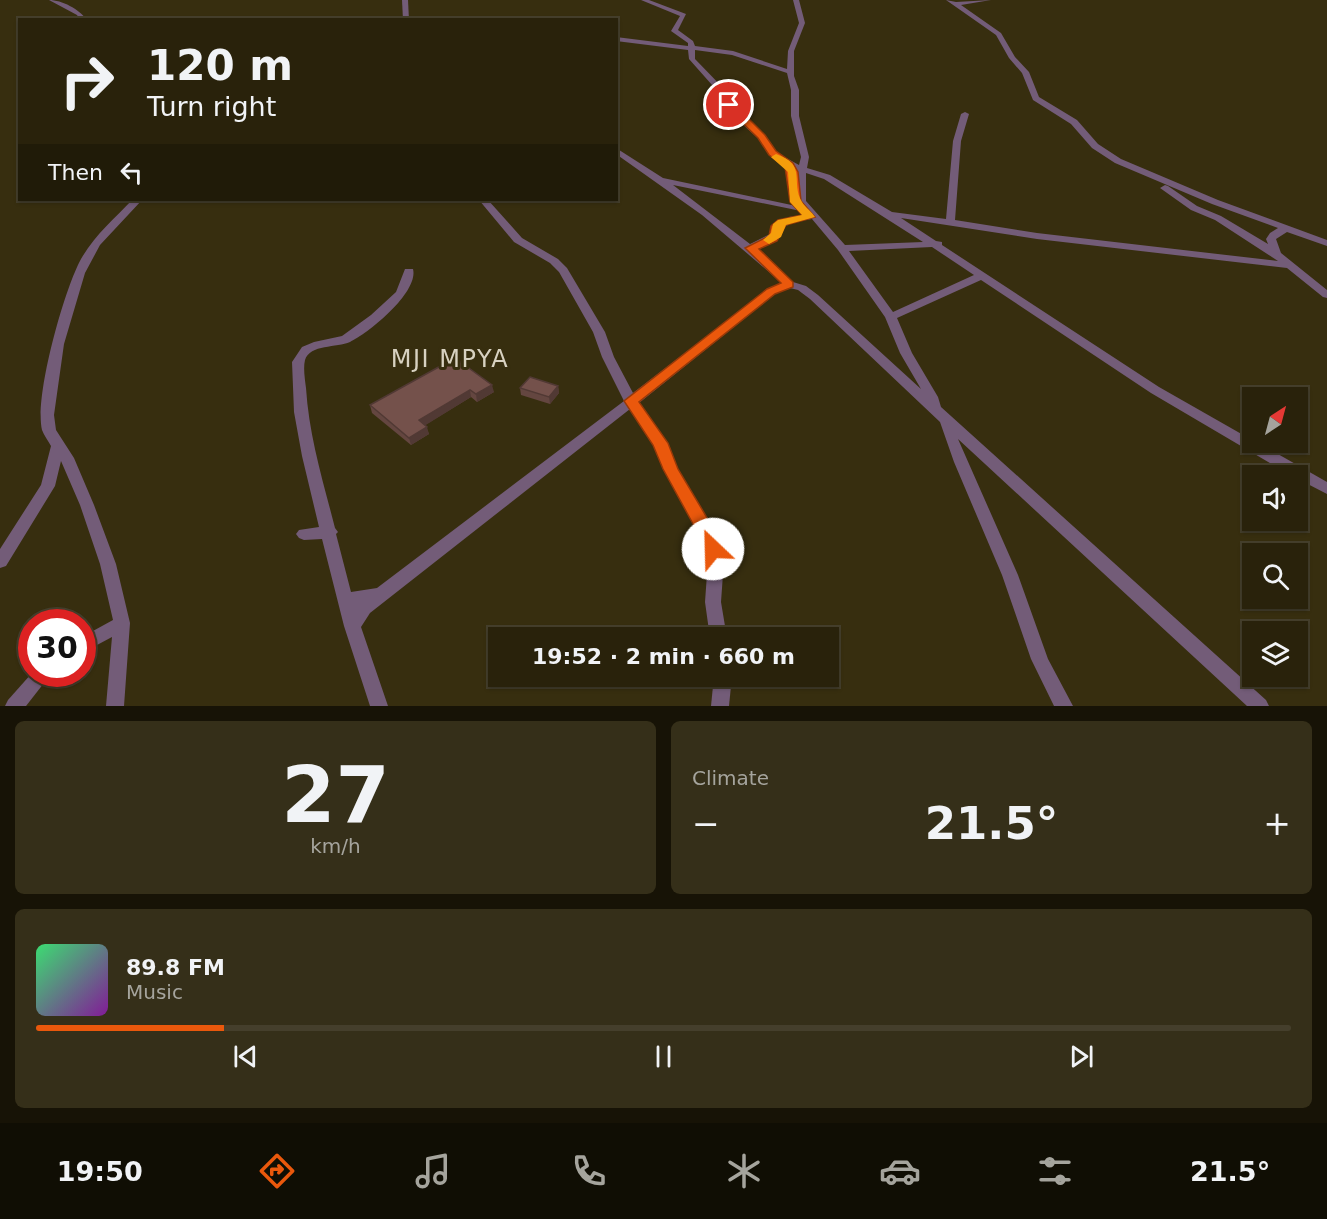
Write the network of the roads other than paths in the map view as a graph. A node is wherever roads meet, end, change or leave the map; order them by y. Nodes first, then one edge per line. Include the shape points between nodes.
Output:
1 (52, 0) edge
2 (405, 0) edge
3 (644, 0) edge
4 (796, 0) edge
5 (988, 0) edge
6 (952, 2) edge
7 (83, 18) edge
8 (406, 18) edge
9 (618, 39) edge
10 (692, 49) junction
11 (790, 72) junction
12 (964, 114) dead end
13 (618, 151) edge
14 (789, 165) junction
15 (803, 168) junction
16 (1150, 177) junction
17 (662, 179) junction
18 (135, 201) edge
19 (484, 201) edge
20 (887, 213) junction
21 (807, 214) junction
22 (950, 224) junction
23 (820, 225) junction
24 (1283, 227) junction
25 (1327, 243) edge
26 (938, 244) junction
27 (751, 248) junction
28 (842, 248) junction
29 (1276, 254) junction
30 (1289, 265) junction
31 (409, 271) dead end
32 (982, 276) junction
33 (789, 284) junction
34 (1327, 295) edge
35 (891, 317) junction
36 (631, 401) junction
37 (940, 415) junction
38 (58, 446) junction
39 (1327, 489) edge
40 (330, 532) junction
41 (304, 534) dead end
42 (0, 562) edge
43 (380, 595) junction
44 (347, 599) junction
45 (122, 622) junction
46 (352, 626) junction
47 (717, 627) edge
48 (96, 638) edge
49 (31, 687) edge
50 (722, 687) edge
51 (14, 706) edge
52 (115, 706) edge
53 (379, 706) edge
54 (720, 706) edge
55 (1064, 706) edge
56 (1260, 706) edge

1 - 7 street
2 - 8 street
3 - 10 street via 684,15 674,31 689,40
4 - 11 street via 802,23 791,48
5 - 6 street
6 - 16 street via 999,34 1025,72 1036,98 1078,126 1095,146
9 - 10 street
10 - 11 street via 738,54
10 - 14 street via 692,60 723,93 735,113 762,137 774,155
11 - 15 street via 805,157
12 - 22 street via 957,141
13 - 17 street
14 - 15 street
14 - 21 street via 796,202
15 - 20 street via 827,177
15 - 23 street via 801,201
16 - 24 street
16 - 29 street via 1194,208 1218,218
17 - 21 street
17 - 27 street
18 - 38 street via 86,259 64,316 49,396 50,430
19 - 36 street via 518,240 563,270 599,332
20 - 22 street
20 - 26 street
21 - 23 street
21 - 27 street via 777,226 773,239
22 - 30 street
23 - 28 street
24 - 25 street
24 - 29 street via 1271,239
26 - 28 street
26 - 32 street
27 - 33 street
28 - 35 street
29 - 30 street
30 - 34 street
31 - 40 street via 399,296 355,334 311,347 298,362 301,412
32 - 35 street
32 - 39 street via 1155,390
33 - 36 street via 771,292
33 - 37 street via 814,297
35 - 37 street
36 - 43 street
36 - 47 street via 660,443 670,469 709,537 716,561 713,602
37 - 55 street via 1009,574 1050,686
37 - 56 street
38 - 42 street via 48,486
38 - 45 street via 87,505 108,564
40 - 41 street
40 - 44 street
43 - 44 street
43 - 46 street via 364,608
44 - 46 street
45 - 48 street
45 - 52 street
46 - 53 street
49 - 51 street
50 - 54 street

